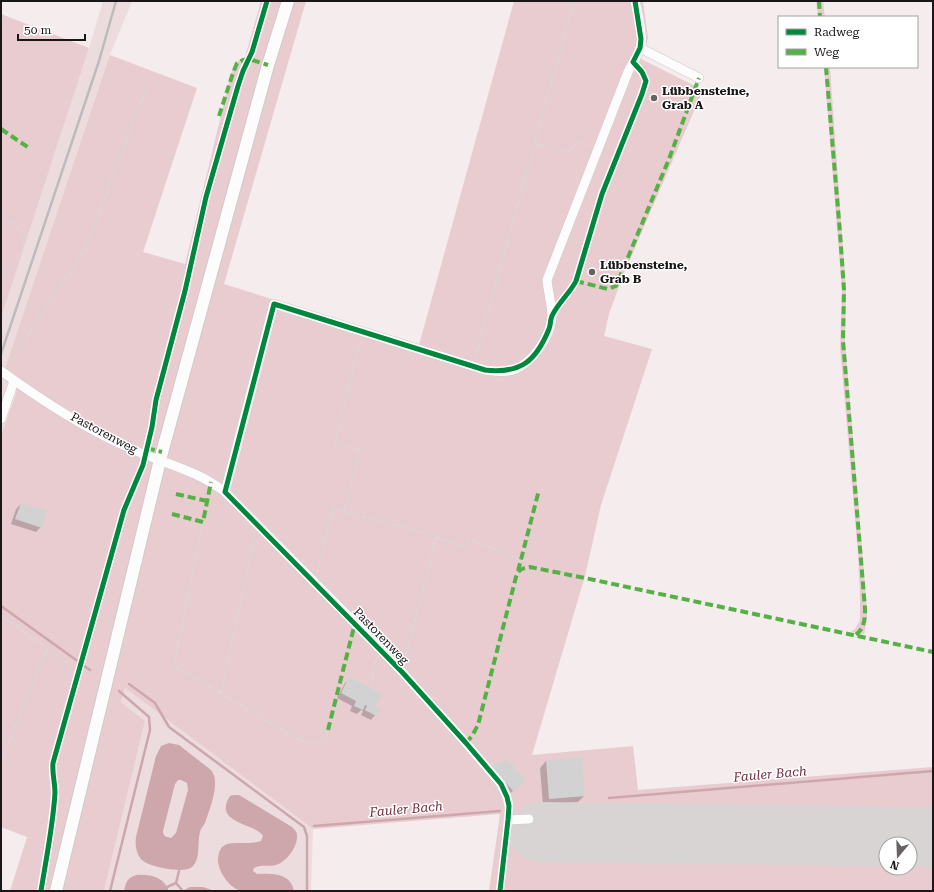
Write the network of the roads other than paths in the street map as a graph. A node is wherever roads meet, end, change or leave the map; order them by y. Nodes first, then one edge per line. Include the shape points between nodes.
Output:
1 (288, 1) edge
2 (635, 1) edge
3 (640, 48) junction
4 (699, 78) dead end
5 (3, 372) edge
6 (14, 381) junction
7 (1, 419) edge
8 (160, 460) junction
9 (225, 492) junction
10 (509, 806) dead end
11 (529, 819) dead end
12 (508, 820) dead end
13 (56, 891) edge

1 - 8 main road
2 - 3 street via 641,34
3 - 4 street
3 - 9 street via 628,72 547,280 551,325 541,346 526,362 513,370 485,370 274,304
5 - 6 street, Pastorenweg
6 - 7 street
6 - 8 street, Pastorenweg via 98,432
8 - 9 street, Pastorenweg via 203,477
8 - 13 main road
9 - 10 street, Pastorenweg via 378,647 466,742 495,777 504,791
11 - 12 street

